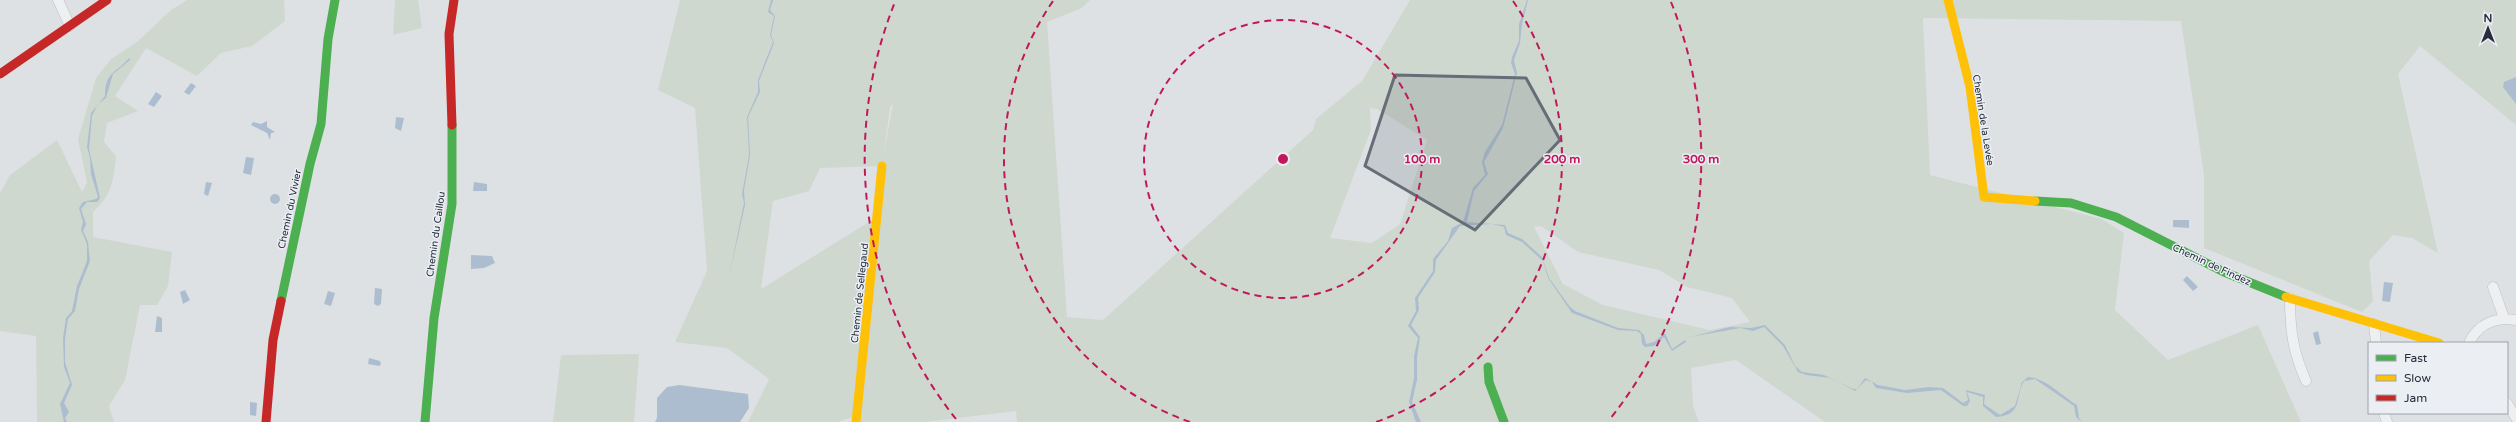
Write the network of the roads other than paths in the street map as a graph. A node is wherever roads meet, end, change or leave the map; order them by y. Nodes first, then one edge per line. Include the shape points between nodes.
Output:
1 (58, 0) edge
2 (107, 0) edge
3 (335, 0) edge
4 (454, 0) edge
5 (1948, 0) edge
6 (70, 26) junction
7 (0, 74) edge
8 (882, 166) dead end
9 (1984, 196) joint
10 (2493, 287) dead end
11 (2290, 298) junction
12 (2504, 318) junction
13 (2516, 320) edge
14 (2374, 324) junction
15 (2376, 342) edge
16 (2436, 342) edge
17 (2470, 342) edge
18 (1488, 367) dead end
19 (2306, 381) dead end
20 (2508, 405) edge
21 (2516, 418) edge
22 (266, 422) edge
23 (425, 422) edge
24 (856, 422) edge
25 (1504, 422) edge

1 - 6 street
2 - 6 street
3 - 22 street, Chemin du Vivier via 328,39 321,124 310,164 273,340
4 - 23 street, Chemin du Caillou via 449,34 453,145 452,204 434,318
5 - 9 street, Chemin de la Levée via 1970,87
6 - 7 street
8 - 24 street, Chemin de Sellegaud
9 - 11 street, Chemin de Findez via 2072,203 2116,217 2224,272
10 - 12 street
11 - 14 street, Chemin de Findez
11 - 19 street via 2290,325 2295,357
12 - 13 street
12 - 17 street via 2480,326
14 - 15 street
14 - 16 street, Chemin de Findez
18 - 25 street via 1489,382
20 - 21 street

